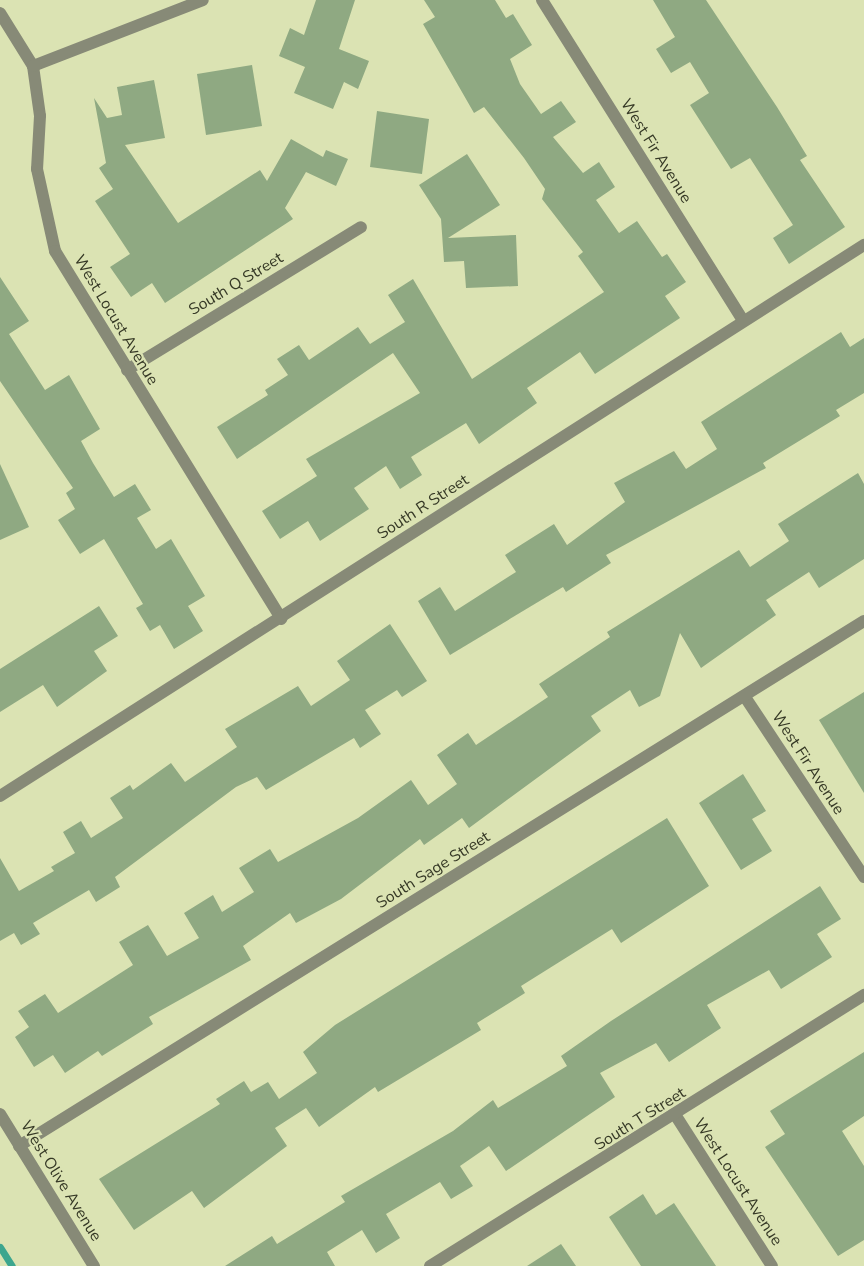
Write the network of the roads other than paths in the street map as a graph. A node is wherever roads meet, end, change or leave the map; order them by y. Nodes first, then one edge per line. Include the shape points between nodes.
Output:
1 (203, 0) edge
2 (542, 0) edge
3 (0, 13) edge
4 (33, 66) junction
5 (361, 227) dead end
6 (864, 245) edge
7 (743, 320) junction
8 (127, 370) junction
9 (281, 619) junction
10 (864, 621) edge
11 (745, 696) junction
12 (0, 796) edge
13 (864, 877) edge
14 (864, 995) edge
15 (0, 1114) edge
16 (676, 1116) junction
17 (19, 1146) junction
18 (435, 1265) edge
19 (94, 1266) edge
20 (772, 1266) edge

1 - 4 street
2 - 7 street, West Fir Avenue
3 - 4 street, West Locust Avenue
4 - 8 street, West Locust Avenue via 43,217 55,251
5 - 8 street, South Q Street
6 - 7 street, South R Street
7 - 9 street, South R Street
8 - 9 street, West Locust Avenue
9 - 12 street, South R Street
10 - 11 street, South Sage Street
11 - 13 street, West Fir Avenue
11 - 17 street, South Sage Street
14 - 16 street, South T Street
15 - 17 street, West Olive Avenue
16 - 18 street, South T Street
16 - 20 street, West Locust Avenue
17 - 19 street, West Olive Avenue

